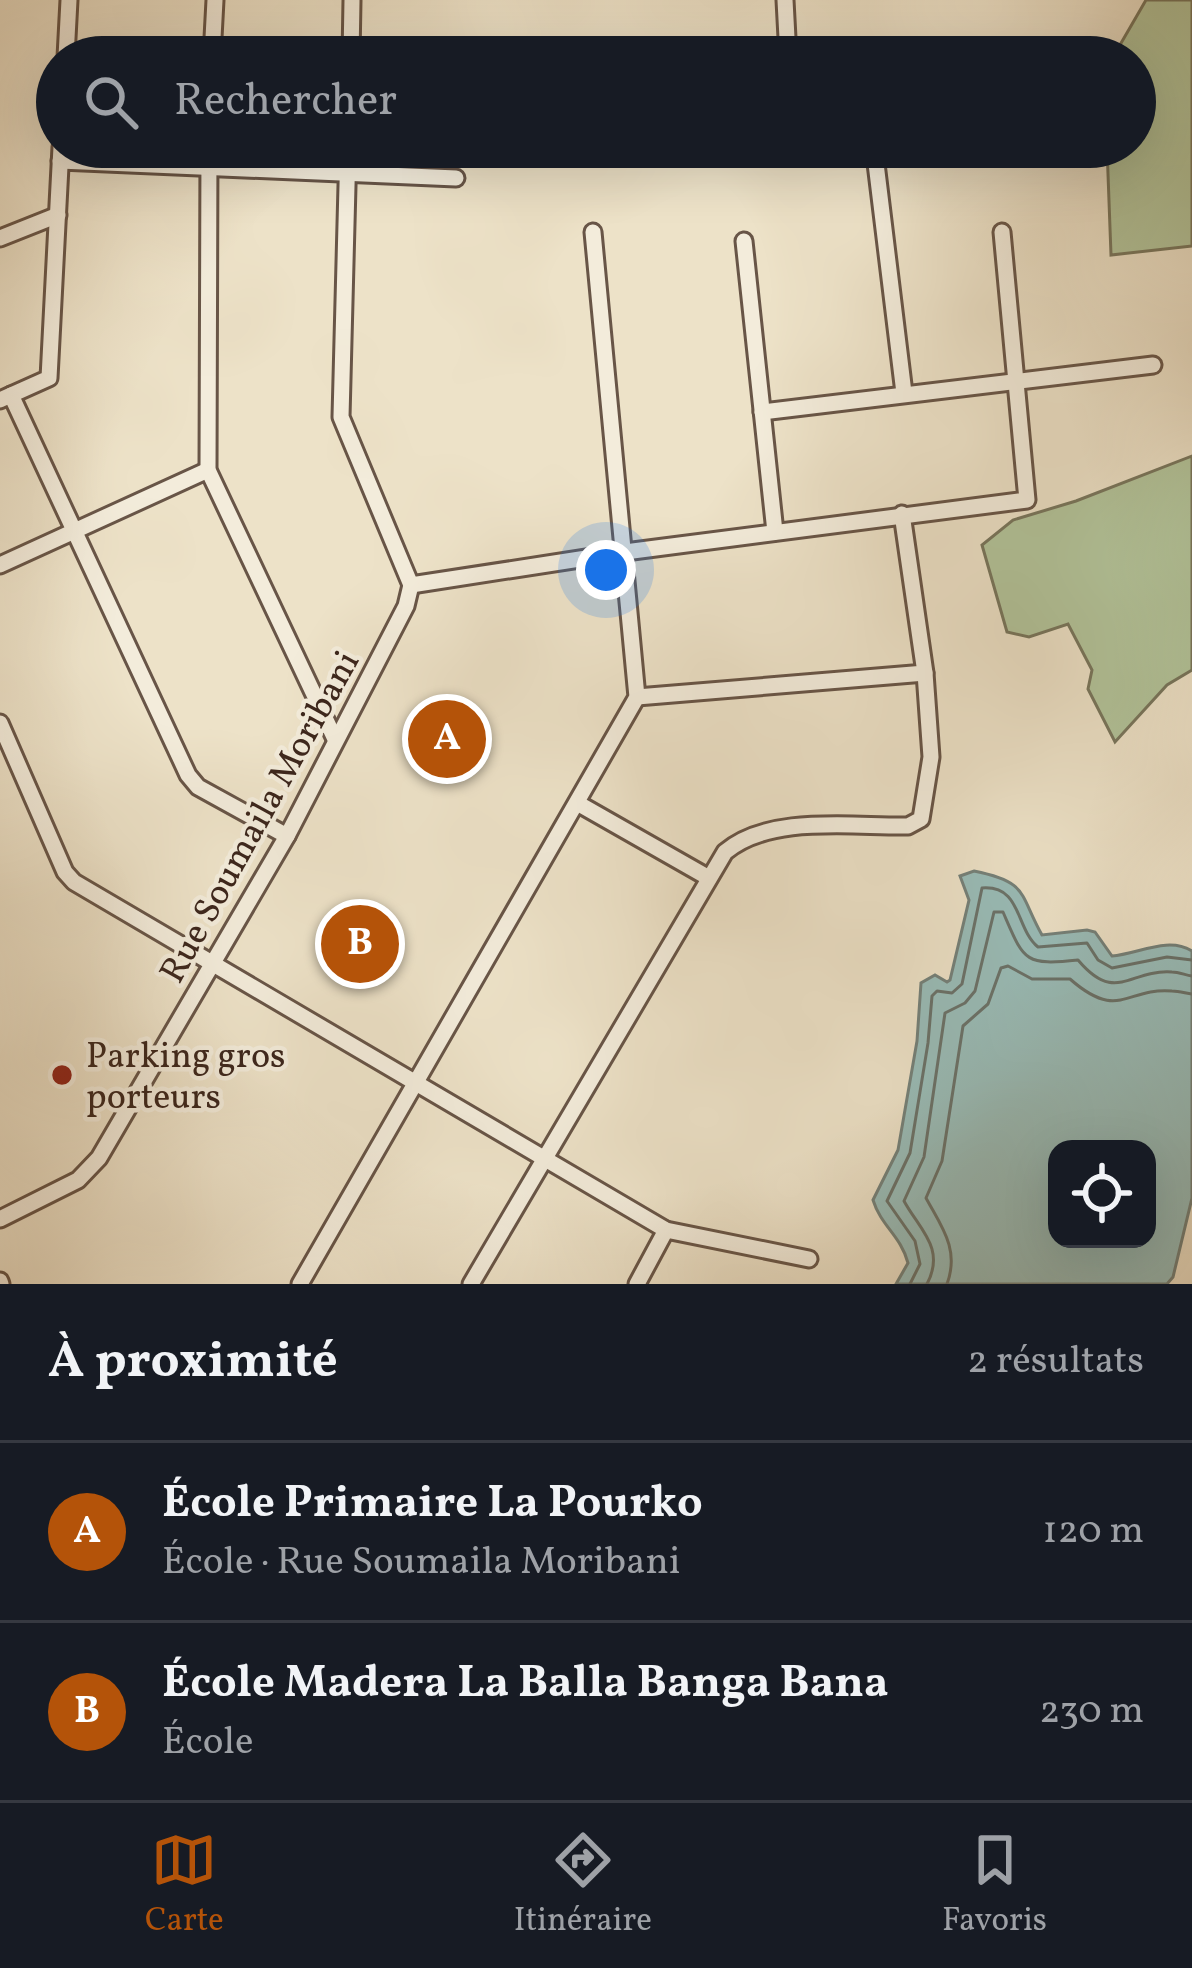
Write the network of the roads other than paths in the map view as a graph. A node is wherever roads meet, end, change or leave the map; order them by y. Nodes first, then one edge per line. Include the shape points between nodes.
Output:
1 (69, 0) edge
2 (215, 0) edge
3 (352, 0) edge
4 (785, 0) edge
5 (67, 36) edge
6 (213, 36) edge
7 (351, 36) edge
8 (787, 36) edge
9 (60, 168) edge
10 (208, 168) edge
11 (231, 168) edge
12 (346, 168) edge
13 (877, 168) edge
14 (346, 173) junction
15 (456, 178) dead end
16 (58, 215) junction
17 (593, 232) dead end
18 (1002, 232) dead end
19 (0, 238) edge
20 (744, 241) dead end
21 (1153, 365) dead end
22 (1018, 382) junction
23 (904, 393) junction
24 (6, 398) edge
25 (762, 412) junction
26 (208, 470) junction
27 (902, 514) junction
28 (75, 532) junction
29 (775, 532) junction
30 (625, 552) junction
31 (0, 565) edge
32 (411, 584) junction
33 (926, 673) junction
34 (637, 697) junction
35 (0, 723) edge
36 (335, 739) junction
37 (579, 804) junction
38 (286, 836) junction
39 (709, 878) junction
40 (213, 963) junction
41 (415, 1082) junction
42 (544, 1158) junction
43 (0, 1220) edge
44 (667, 1231) junction
45 (809, 1259) dead end
46 (300, 1284) edge
47 (471, 1284) edge
48 (637, 1284) edge

1 - 5 street
2 - 6 street
3 - 7 street
4 - 8 street
9 - 16 street
10 - 26 street
11 - 14 street
12 - 14 street
13 - 23 street
14 - 15 street
14 - 32 street via 341,416
16 - 19 street
16 - 24 street via 49,378
17 - 30 street
18 - 22 street
20 - 25 street
21 - 22 street
22 - 23 street
22 - 27 street via 1028,500
23 - 25 street
24 - 28 street
25 - 29 street
26 - 28 street
26 - 36 street
27 - 29 street
27 - 33 street
28 - 31 street
28 - 38 street via 188,775
29 - 30 street
30 - 32 street
30 - 34 street
32 - 36 street, Rue Soumaila Moribani
33 - 34 street
33 - 39 street via 931,757 921,819 759,835 731,847
34 - 37 street
35 - 40 street via 69,877
36 - 38 street, Rue Soumaila Moribani
37 - 39 street
37 - 41 street
38 - 40 street, Rue Soumaila Moribani
39 - 42 street
40 - 41 street
40 - 43 street, Rue Soumaila Moribani via 99,1158 78,1180
41 - 42 street
41 - 46 street
42 - 44 street
42 - 47 street
44 - 45 street
44 - 48 street

